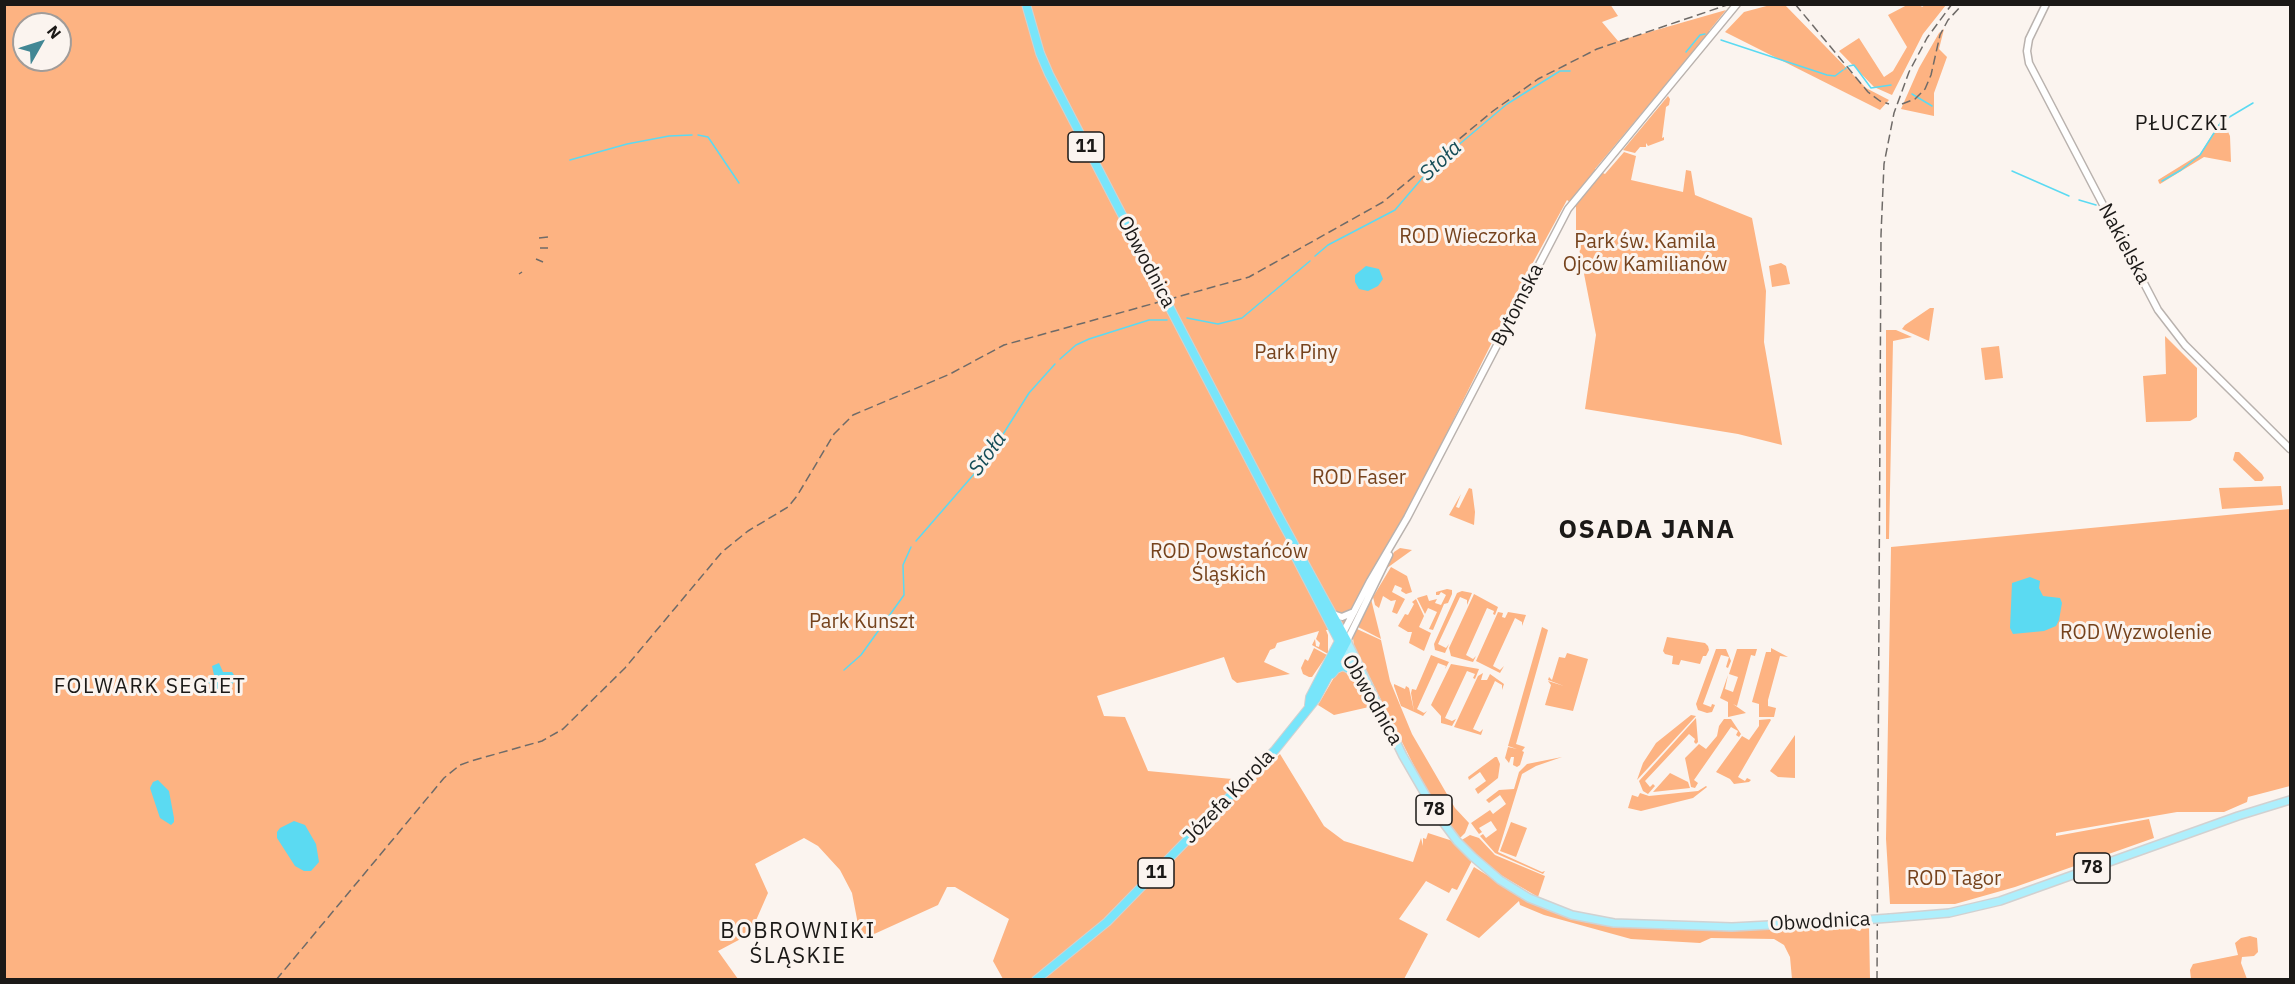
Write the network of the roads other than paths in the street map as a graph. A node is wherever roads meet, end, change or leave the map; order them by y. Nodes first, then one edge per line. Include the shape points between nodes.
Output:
1 (1026, 4) edge
2 (1737, 4) edge
3 (2046, 4) edge
4 (2290, 449) edge
5 (1278, 514) junction
6 (1394, 541) junction
7 (1354, 612) junction
8 (1332, 613) junction
9 (1343, 641) junction
10 (1355, 672) junction
11 (1329, 676) junction
12 (1309, 705) junction
13 (1403, 756) junction
14 (2290, 800) edge
15 (1036, 980) edge

1 - 5 highway, Obwodnica / 11, bridge via 1049,74
2 - 6 street, Bytomska via 1568,209
3 - 4 street, Nakielska via 2029,39 2029,63 2158,310 2191,352
5 - 8 highway, Obwodnica / 11
5 - 9 highway, Obwodnica / 11 via 1300,567
6 - 7 street, Bytomska
6 - 9 street, Bytomska
7 - 8 street via 1342,617
7 - 9 street, Bytomska
8 - 9 highway, Obwodnica / 11
9 - 10 main road, Obwodnica / 78
9 - 11 highway, Józefa Korola / 11
9 - 12 highway, Józefa Korola / 11
9 - 13 main road, Obwodnica / 78
10 - 11 highway via 1341,666
10 - 13 main road, Obwodnica / 78
11 - 12 highway, Józefa Korola / 11
12 - 15 highway, Józefa Korola / 11 via 1275,750 1119,910
13 - 14 main road, Obwodnica / 78, bridge via 1436,813 1466,850 1500,880 1558,910 1614,923 1656,926 1767,926 1949,913 2000,901

